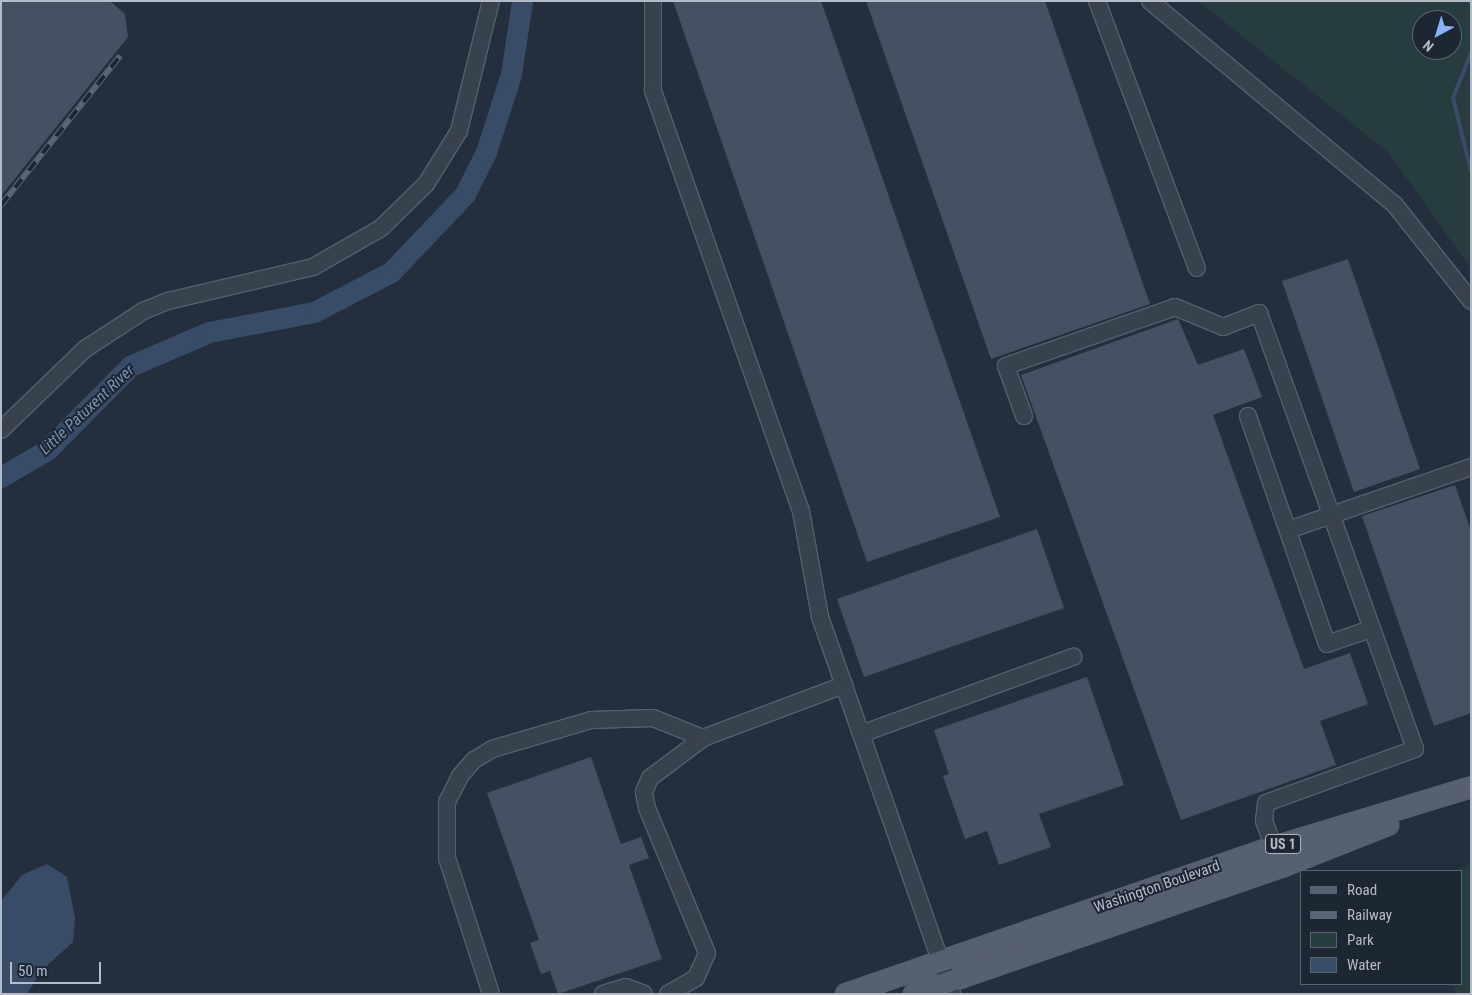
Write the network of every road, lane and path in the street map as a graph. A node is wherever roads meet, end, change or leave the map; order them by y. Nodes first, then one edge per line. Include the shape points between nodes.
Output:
1 (491, 1) edge
2 (653, 1) edge
3 (1097, 1) edge
4 (1150, 1) edge
5 (1197, 268) dead end
6 (1471, 301) edge
7 (1024, 416) dead end
8 (1248, 416) dead end
9 (1, 430) edge
10 (1471, 468) edge
11 (1329, 516) junction
12 (1288, 530) junction
13 (1371, 629) junction
14 (1073, 658) dead end
15 (844, 685) junction
16 (861, 734) junction
17 (703, 738) junction
18 (1471, 787) edge
19 (1471, 792) edge
20 (1274, 847) junction
21 (940, 961) junction
22 (950, 988) edge
23 (491, 994) edge
24 (603, 994) edge
25 (644, 994) edge
26 (668, 994) edge
27 (846, 994) edge
28 (914, 994) edge

1 - 9 street via 460,131 426,184 381,228 313,267 168,301 144,311 85,349
2 - 15 street via 653,91 801,512 820,617
3 - 5 street
4 - 6 street via 1395,205
7 - 11 street via 1006,366 1175,307 1223,327 1259,313
8 - 12 street
10 - 11 street
11 - 12 street
11 - 13 street
12 - 13 street via 1327,644
13 - 20 street via 1415,750 1266,803 1262,812
14 - 16 street
15 - 16 street
15 - 17 street
16 - 21 street
17 - 23 street via 653,718 591,720 492,749 474,760 460,776 447,802 447,858
17 - 26 street via 663,764 644,792 707,953 696,978
18 - 20 main road, Washington Boulevard / US 1
19 - 22 main road, Washington Boulevard / US 1 via 1284,866
20 - 21 main road, Washington Boulevard / US 1
21 - 22 street
21 - 27 main road, Washington Boulevard / US 1
22 - 28 main road, Washington Boulevard / US 1
24 - 25 street via 626,986

